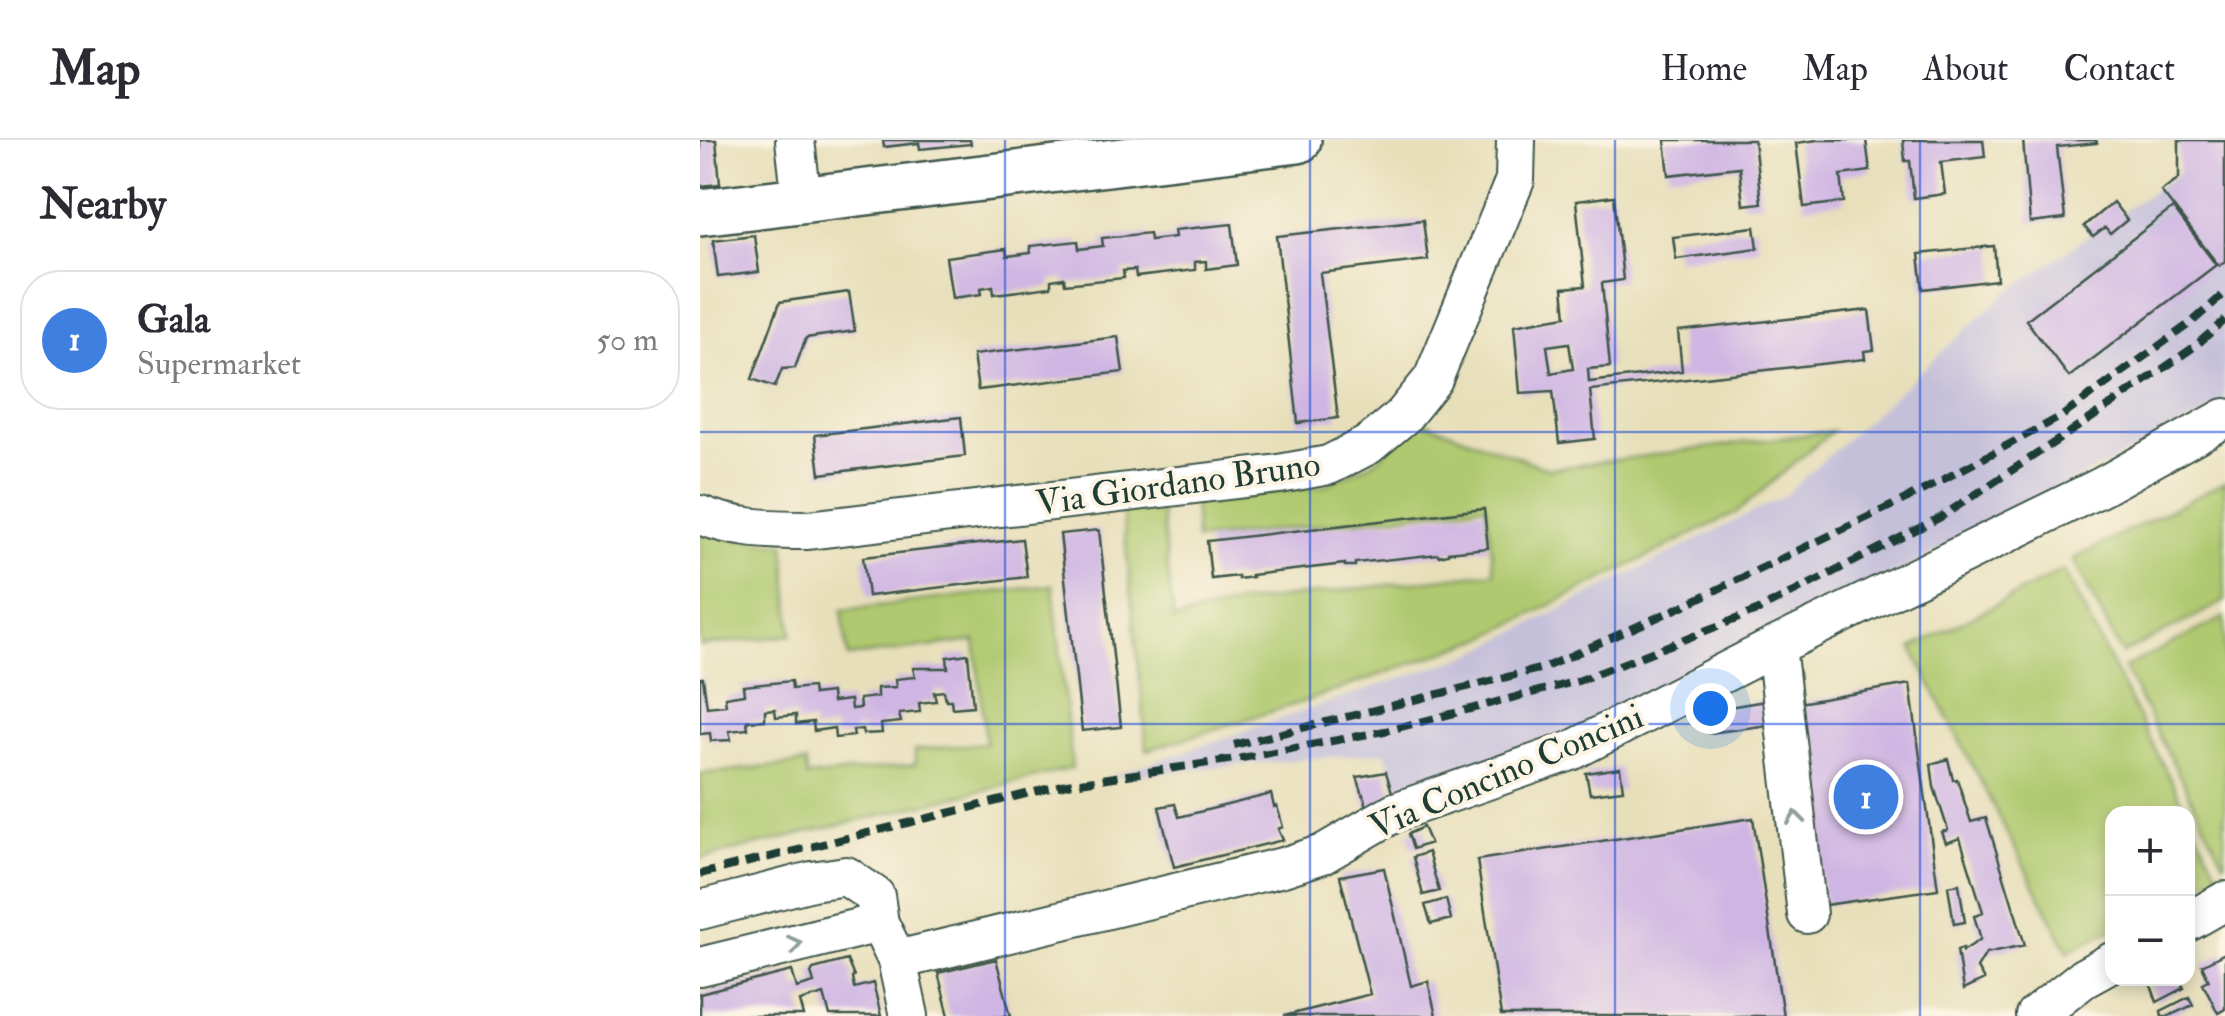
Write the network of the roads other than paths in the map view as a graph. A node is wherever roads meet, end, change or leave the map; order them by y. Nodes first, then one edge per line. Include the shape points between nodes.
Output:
1 (795, 140) edge
2 (1298, 140) edge
3 (1516, 140) edge
4 (802, 201) junction
5 (700, 212) edge
6 (2225, 418) edge
7 (700, 515) edge
8 (1776, 646) junction
9 (2225, 901) edge
10 (700, 910) edge
11 (1807, 914) dead end
12 (883, 916) junction
13 (2195, 918) edge
14 (897, 960) junction
15 (2105, 966) edge
16 (700, 967) edge
17 (909, 1016) edge
18 (2035, 1016) edge

1 - 4 street
2 - 4 main road
3 - 7 street, Via Giordano Bruno via 1515,180 1433,379 1368,446 1330,464 808,530 764,530
4 - 5 main road
6 - 8 street, Via Concino Concini via 2101,487
11 -> 8 street
8 - 14 street, Via Concino Concini via 1571,750 1394,812 1286,878 1035,937
9 - 13 street
10 - 12 street via 846,876 875,896
12 - 14 street
16 -> 12 street
14 - 17 street
15 - 18 street

